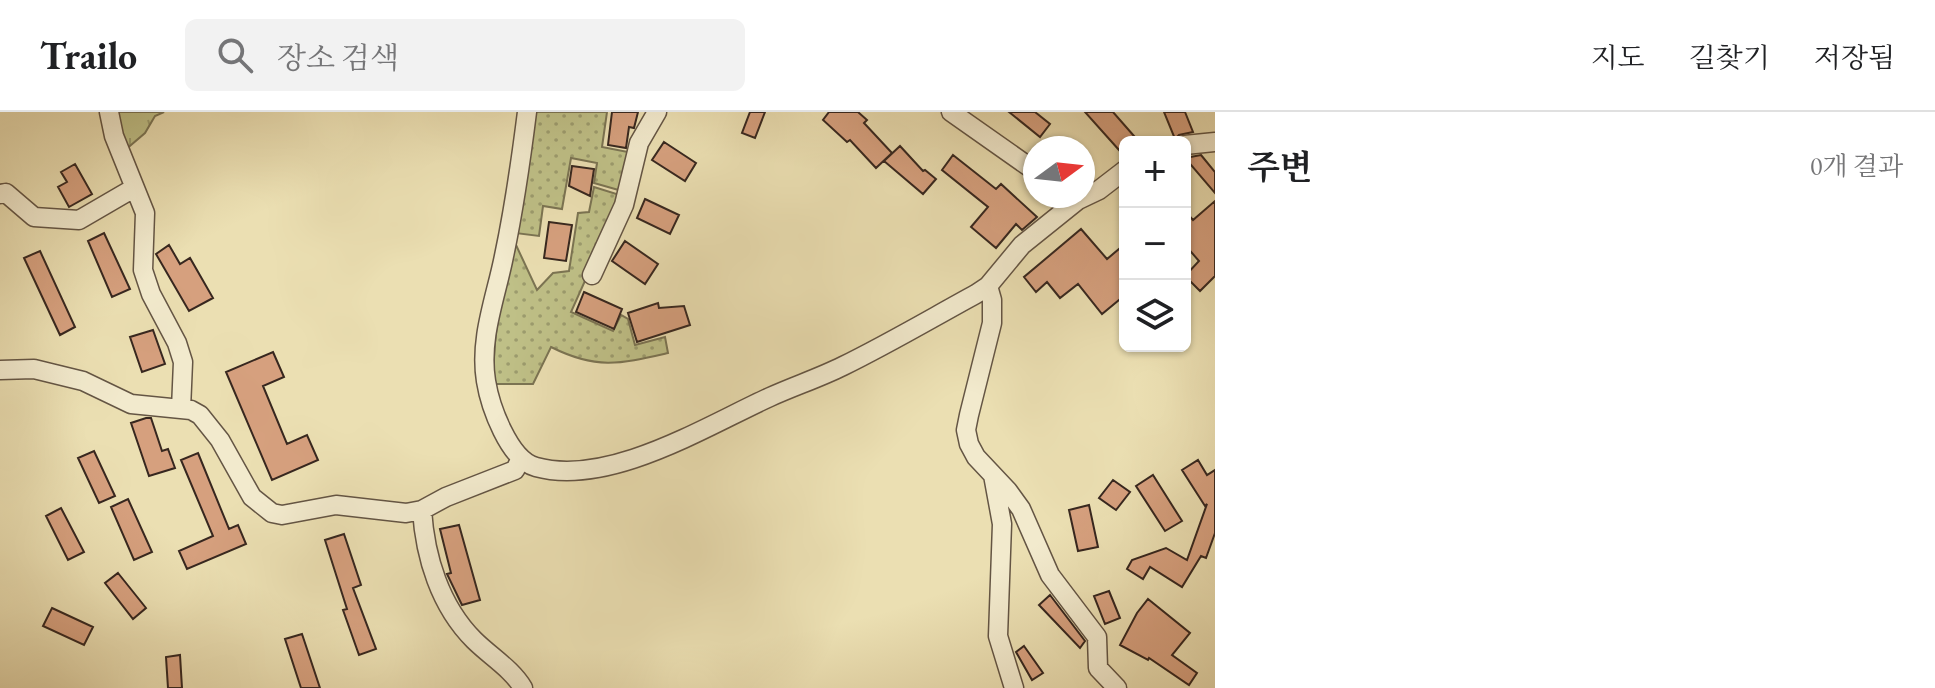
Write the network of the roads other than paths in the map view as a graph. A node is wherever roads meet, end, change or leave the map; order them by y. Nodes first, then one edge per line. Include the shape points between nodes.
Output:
1 (109, 112) edge
2 (527, 112) edge
3 (657, 112) edge
4 (951, 112) edge
5 (1213, 139) edge
6 (1191, 144) edge
7 (1023, 163) edge
8 (1119, 175) edge
9 (134, 188) junction
10 (1095, 191) edge
11 (0, 194) edge
12 (1064, 208) edge
13 (592, 275) dead end
14 (988, 286) junction
15 (0, 370) edge
16 (181, 409) junction
17 (520, 460) junction
18 (993, 475) junction
19 (422, 510) junction
20 (523, 688) edge
21 (1014, 688) edge
22 (1117, 688) edge

1 - 9 street
2 - 17 street via 504,257 487,325 486,379 496,415
3 - 13 street via 639,143 624,205
4 - 7 street
5 - 6 street
8 - 10 street
9 - 11 street via 79,220 34,217 6,193
9 - 16 street via 145,213 143,270 183,362
12 - 14 street via 1022,245
14 - 17 street via 844,366 657,450 579,469 534,467
14 - 18 street via 992,323 966,430 976,457
15 - 16 street via 34,369 83,381 131,404
16 - 19 street via 200,415 252,497 272,513 336,505
17 - 19 street via 515,470
18 - 21 street via 1002,524 998,636
18 - 22 street via 1021,509 1050,575 1097,637 1098,668
19 - 20 street via 442,594 457,620

